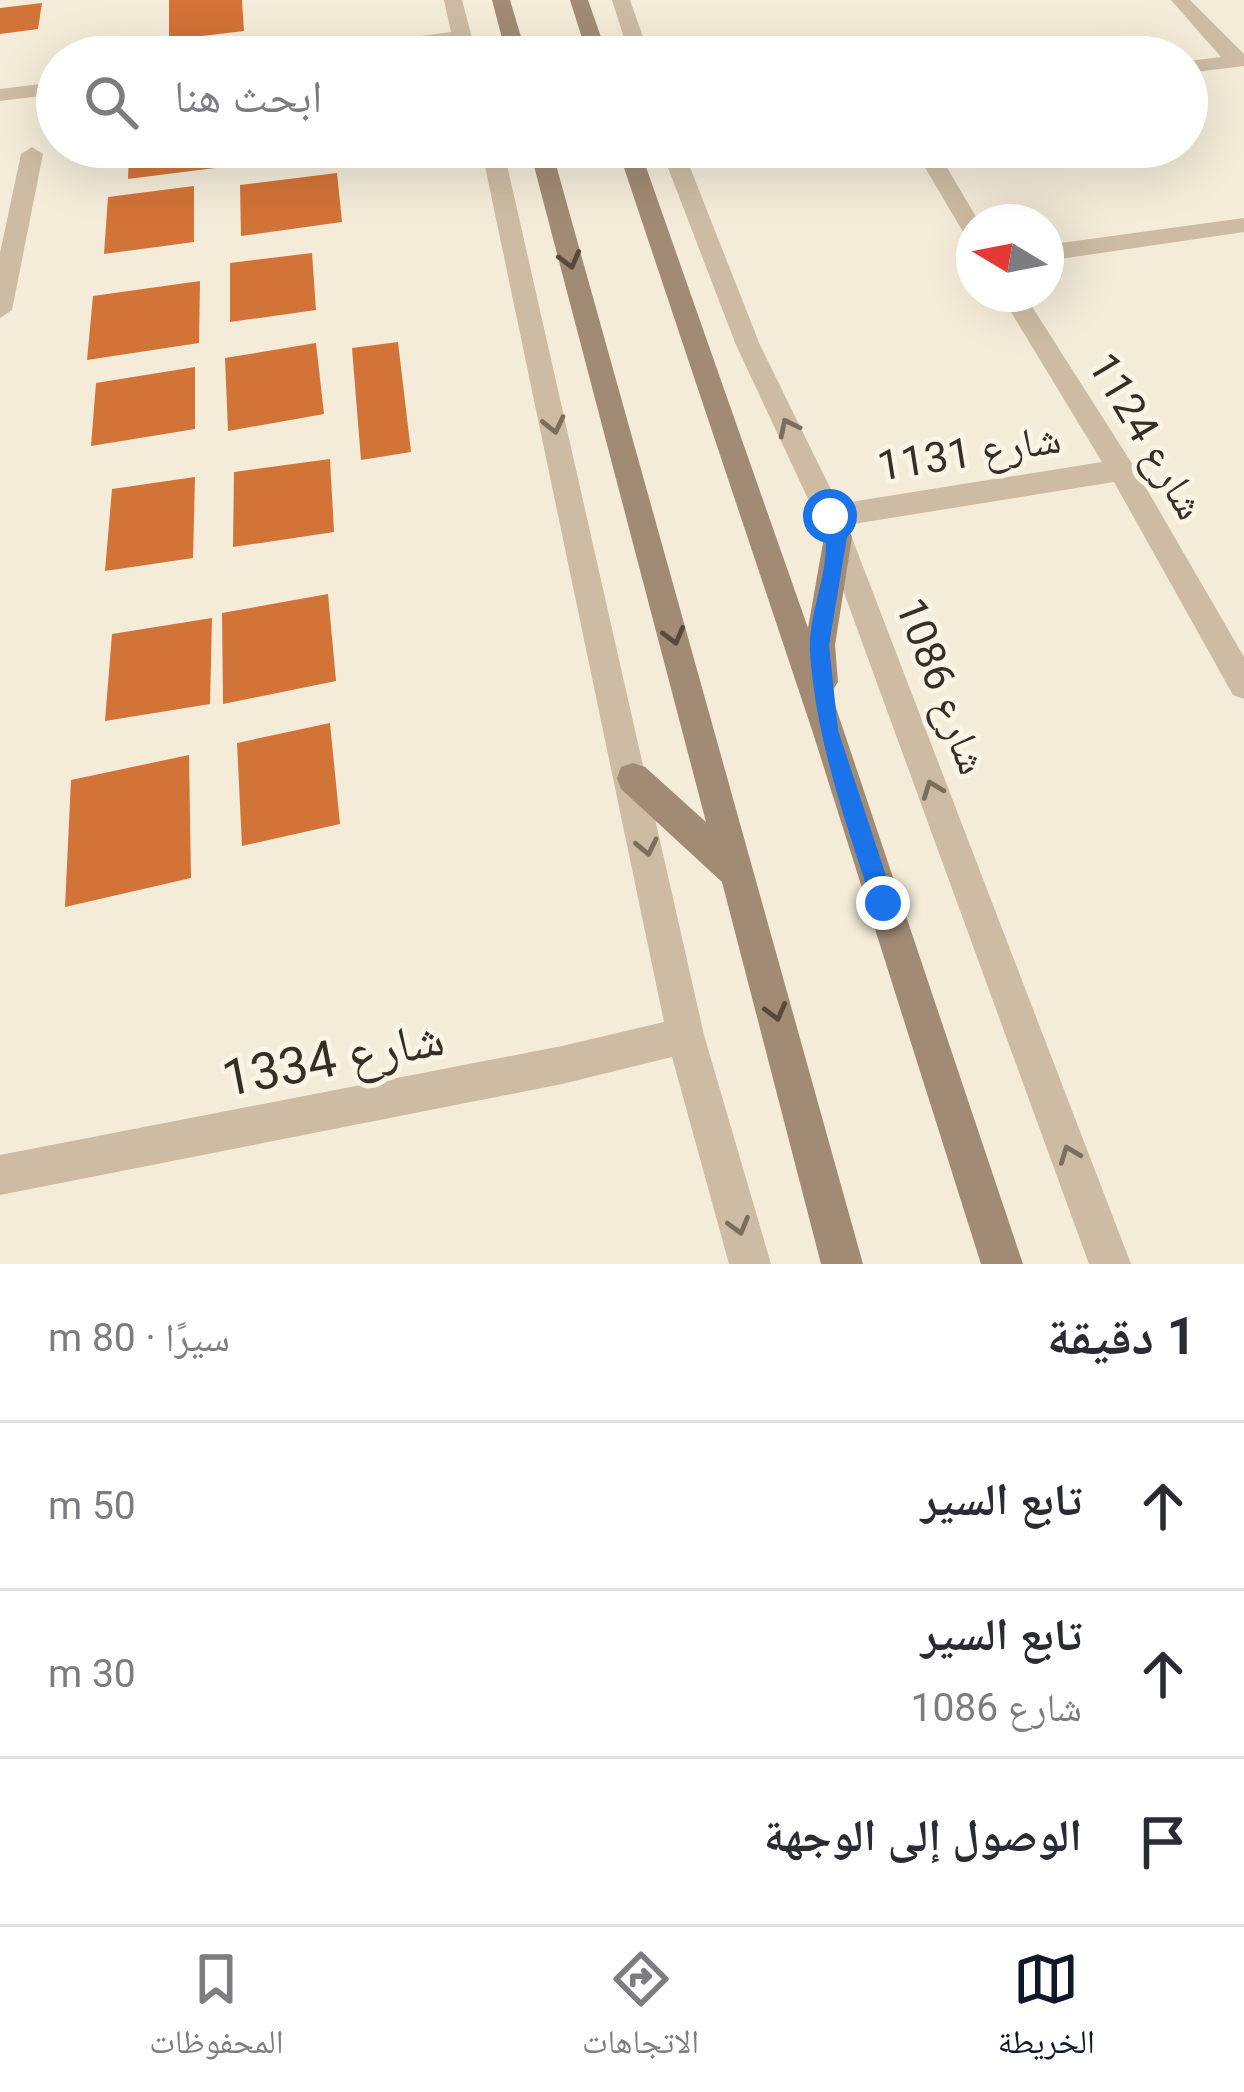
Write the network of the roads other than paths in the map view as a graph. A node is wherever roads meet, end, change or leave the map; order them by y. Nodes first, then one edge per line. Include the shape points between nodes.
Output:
1 (453, 0) edge
2 (502, 0) edge
3 (579, 0) edge
4 (621, 0) edge
5 (1180, 0) edge
6 (461, 36) edge
7 (511, 36) edge
8 (591, 36) edge
9 (633, 36) edge
10 (1240, 60) edge
11 (1208, 64) edge
12 (36, 91) edge
13 (0, 95) edge
14 (32, 154) dead end
15 (497, 168) edge
16 (541, 168) edge
17 (635, 168) edge
18 (678, 168) edge
19 (936, 168) edge
20 (958, 204) edge
21 (1244, 225) edge
22 (1064, 250) edge
23 (0, 310) edge
24 (1023, 312) edge
25 (1121, 470) junction
26 (834, 526) junction
27 (1244, 685) edge
28 (827, 730) junction
29 (633, 778) junction
30 (739, 874) junction
31 (686, 1035) junction
32 (0, 1175) edge
33 (749, 1264) edge
34 (842, 1264) edge
35 (1002, 1264) edge
36 (1111, 1264) edge

1 - 6 street
2 - 7 street
3 - 8 street
4 - 9 street
5 - 10 street
10 - 11 street
12 - 13 street
14 - 23 street
15 -> 29 street
16 -> 30 street
17 - 28 street
26 -> 18 street, شارع 1086 via 748,345
19 - 20 street
21 - 22 street
24 - 25 street, شارع 1124
25 - 26 street, شارع 1131
25 - 27 street, شارع 1124
26 - 28 street via 820,645
36 -> 26 street, شارع 1086
28 - 35 street
29 - 30 street
29 -> 31 street
30 -> 34 street
31 - 32 street, شارع 1334
31 -> 33 street

